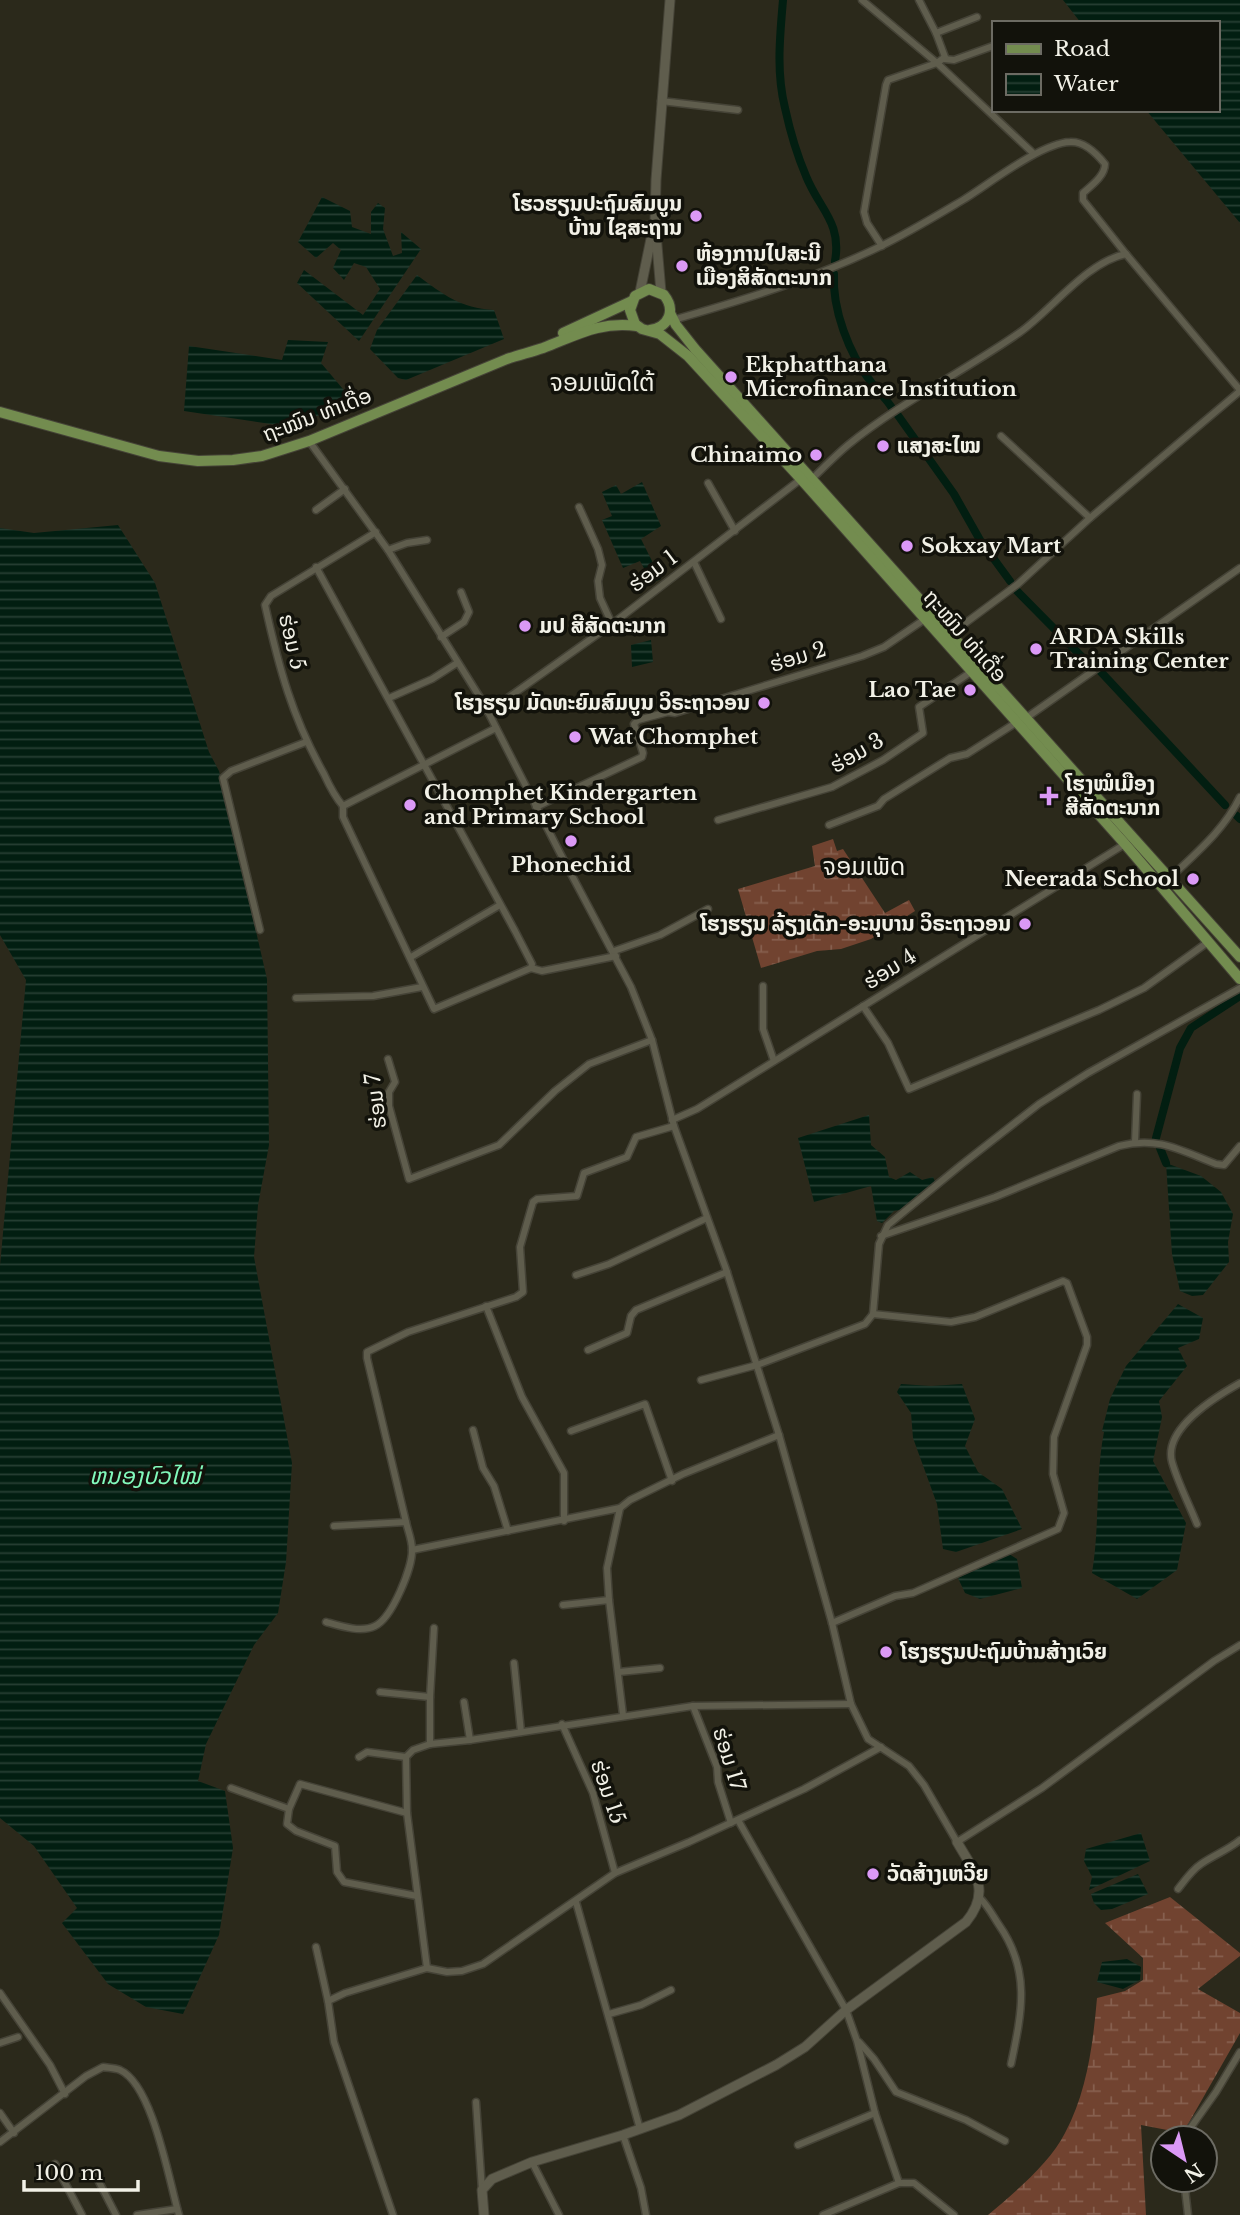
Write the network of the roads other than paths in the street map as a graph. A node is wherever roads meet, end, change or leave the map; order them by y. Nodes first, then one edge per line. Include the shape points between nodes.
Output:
1 (670, 0) edge
2 (862, 0) edge
3 (919, 0) edge
4 (977, 17) dead end
5 (936, 33) junction
6 (992, 46) edge
7 (941, 61) junction
8 (662, 101) junction
9 (738, 110) dead end
10 (1034, 154) junction
11 (655, 222) junction
12 (882, 246) junction
13 (1126, 254) junction
14 (640, 292) junction
15 (661, 292) junction
16 (632, 301) junction
17 (672, 316) junction
18 (637, 326) junction
19 (650, 330) junction
20 (518, 355) junction
21 (1240, 390) edge
22 (0, 412) edge
23 (1001, 436) dead end
24 (309, 442) junction
25 (807, 478) junction
26 (708, 483) dead end
27 (345, 489) junction
28 (579, 507) dead end
29 (316, 510) dead end
30 (1090, 518) junction
31 (734, 531) junction
32 (376, 532) junction
33 (427, 540) dead end
34 (388, 550) junction
35 (694, 562) junction
36 (316, 568) junction
37 (1240, 568) edge
38 (461, 592) dead end
39 (721, 619) dead end
40 (925, 619) junction
41 (612, 624) junction
42 (952, 633) junction
43 (441, 637) junction
44 (457, 663) junction
45 (971, 672) junction
46 (389, 698) junction
47 (488, 712) junction
48 (1021, 720) junction
49 (496, 728) junction
50 (306, 742) junction
51 (424, 765) junction
52 (1240, 797) edge
53 (343, 806) junction
54 (536, 807) junction
55 (718, 820) dead end
56 (829, 825) dead end
57 (1129, 841) junction
58 (1171, 877) junction
59 (500, 905) junction
60 (708, 909) dead end
61 (260, 930) dead end
62 (1208, 942) junction
63 (615, 954) junction
64 (411, 957) junction
65 (1240, 957) edge
66 (531, 968) junction
67 (1240, 979) edge
68 (763, 986) dead end
69 (422, 987) junction
70 (1240, 988) edge
71 (296, 998) dead end
72 (863, 1006) junction
73 (652, 1041) junction
74 (388, 1059) dead end
75 (774, 1061) junction
76 (1137, 1094) dead end
77 (673, 1123) junction
78 (1135, 1142) junction
79 (1240, 1146) edge
80 (706, 1218) junction
81 (881, 1236) junction
82 (727, 1272) junction
83 (576, 1275) dead end
84 (486, 1306) junction
85 (873, 1314) junction
86 (588, 1350) dead end
87 (757, 1365) junction
88 (701, 1380) dead end
89 (1240, 1383) edge
90 (473, 1430) dead end
91 (571, 1431) dead end
92 (779, 1435) junction
93 (672, 1480) junction
94 (620, 1508) junction
95 (564, 1521) junction
96 (407, 1522) junction
97 (1197, 1524) dead end
98 (334, 1526) dead end
99 (508, 1531) junction
100 (412, 1550) junction
101 (609, 1600) junction
102 (563, 1605) dead end
103 (326, 1622) dead end
104 (832, 1623) junction
105 (434, 1628) dead end
106 (1240, 1645) edge
107 (514, 1663) dead end
108 (660, 1668) dead end
109 (619, 1672) junction
110 (380, 1692) dead end
111 (430, 1697) junction
112 (464, 1702) dead end
113 (851, 1703) junction
114 (693, 1706) junction
115 (623, 1715) junction
116 (562, 1724) junction
117 (521, 1732) junction
118 (470, 1740) junction
119 (430, 1744) junction
120 (880, 1747) junction
121 (359, 1756) dead end
122 (406, 1757) junction
123 (231, 1788) dead end
124 (289, 1810) junction
125 (407, 1813) junction
126 (738, 1819) junction
127 (731, 1823) junction
128 (1240, 1840) edge
129 (957, 1842) junction
130 (615, 1873) junction
131 (1178, 1889) dead end
132 (417, 1896) junction
133 (980, 1899) junction
134 (576, 1902) junction
135 (316, 1947) dead end
136 (427, 1968) junction
137 (671, 1990) dead end
138 (0, 1993) edge
139 (328, 2001) junction
140 (846, 2010) junction
141 (609, 2014) junction
142 (18, 2037) dead end
143 (857, 2041) junction
144 (0, 2043) edge
145 (1240, 2052) edge
146 (1011, 2064) dead end
147 (65, 2094) junction
148 (476, 2102) dead end
149 (0, 2113) edge
150 (875, 2113) junction
151 (1193, 2124) edge
152 (640, 2129) junction
153 (14, 2133) junction
154 (624, 2135) junction
155 (0, 2141) edge
156 (1005, 2141) dead end
157 (798, 2145) dead end
158 (531, 2162) junction
159 (55, 2164) dead end
160 (96, 2176) dead end
161 (899, 2183) junction
162 (482, 2190) junction
163 (1186, 2194) edge
164 (178, 2212) edge
165 (82, 2215) edge
166 (116, 2215) edge
167 (137, 2215) edge
168 (393, 2215) edge
169 (484, 2215) edge
170 (559, 2215) edge
171 (646, 2215) edge
172 (823, 2215) edge
173 (954, 2215) edge
174 (1188, 2215) edge

1 - 8 street
2 - 7 street
3 - 5 street
4 - 5 street
5 - 7 street
6 - 7 street
7 - 10 street
7 - 12 street via 893,78 886,85 864,212
8 - 9 street
8 - 11 street
10 - 12 street
10 - 13 street via 1073,142 1088,147 1103,161 1105,169 1082,195
11 - 14 street
11 - 15 street
12 - 17 street via 784,286
13 - 21 street
13 - 25 street, ຮ່ອມ 1 via 1074,284 1021,332 900,409
14 - 15 main road
14 - 16 main road
15 - 17 main road
16 - 18 main road via 630,314
16 - 20 main road, ຖະໝົນ ທ່າເດື່ອ
17 - 19 main road
17 - 25 main road, ຖະໝົນ ທ່າເດື່ອ via 689,342
18 - 19 main road
18 - 20 main road, ຖະໝົນ ທ່າເດື່ອ via 601,326
19 - 25 main road, ຖະໝົນ ທ່າເດື່ອ via 681,349
20 - 24 main road, ຖະໝົນ ທ່າເດື່ອ
21 - 30 street
22 - 24 main road, ຖະໝົນ ທ່າເດື່ອ via 177,459 248,458
23 - 30 street
24 - 27 street
25 - 31 street, ຮ່ອມ 1
25 - 40 main road, ຖະໝົນ ທ່າເດື່ອ
25 - 42 main road, ຖະໝົນ ທ່າເດື່ອ
26 - 31 street
27 - 29 street
27 - 32 street
28 - 41 street via 598,549 600,598
30 - 42 street via 1018,584
31 - 35 street, ຮ່ອມ 1
32 - 34 street
32 - 36 street, ຮ່ອມ 5
33 - 34 street
34 - 43 street
35 - 39 street
35 - 41 street, ຮ່ອມ 1
36 - 46 street
36 - 50 street, ຮ່ອມ 5 via 271,596 265,605 281,675
37 - 48 street
38 - 43 street via 469,612 464,622
40 - 45 main road, ຖະໝົນ ທ່າເດື່ອ
40 - 54 street, ຮ່ອມ 2 via 862,656 635,722 642,757
41 - 47 street, ຮ່ອມ 1
42 - 48 main road, ຖະໝົນ ທ່າເດື່ອ
43 - 44 street
44 - 46 street via 432,680
44 - 47 street
45 - 48 main road, ຖະໝົນ ທ່າເດື່ອ
45 - 55 street, ຮ່ອມ 3 via 919,707 923,733 884,760 832,788
46 - 51 street
47 - 49 street
48 - 56 street via 967,754 950,758 878,806
48 - 57 main road, ຖະໝົນ ທ່າເດື່ອ
49 - 51 street
49 - 54 street
50 - 53 street, ຮ່ອມ 5
50 - 61 street via 223,778
51 - 53 street
51 - 59 street
52 - 58 street via 1221,829
53 - 64 street, ຮ່ອມ 5 via 343,817
54 - 63 street
57 - 58 main road, ຖະໝົນ ທ່າເດື່ອ
57 - 62 main road, ຖະໝົນ ທ່າເດື່ອ
57 - 72 street, ຮ່ອມ 4
58 - 65 main road, ຖະໝົນ ທ່າເດື່ອ
59 - 64 street
59 - 66 street
60 - 63 street
62 - 67 main road, ຖະໝົນ ທ່າເດື່ອ
62 - 72 street via 1144,988 1099,1010 909,1088 888,1043
63 - 66 street via 541,971
63 - 73 street
64 - 69 street, ຮ່ອມ 5
66 - 69 street via 434,1009
68 - 75 street via 763,1029
69 - 71 street via 373,996
70 - 81 street via 1039,1104
72 - 75 street, ຮ່ອມ 4
73 - 74 street, ຮ່ອມ 7 via 589,1064 499,1145 410,1179 389,1106 388,1092 394,1082
73 - 77 street
75 - 77 street, ຮ່ອມ 4
76 - 78 street
77 - 80 street
77 - 84 street, ຮ່ອມ 4 via 636,1137 627,1157 584,1173 577,1196 533,1202 520,1247 523,1292
78 - 79 street via 1158,1142 1224,1165
78 - 81 street
80 - 82 street
80 - 83 street
81 - 85 street
82 - 86 street via 636,1310 626,1333
82 - 87 street
84 - 95 street via 522,1397 564,1473
84 - 96 street via 408,1332 367,1352
85 - 87 street via 865,1324
85 - 104 street via 951,1322 1066,1281 1086,1330 1087,1345 1054,1437 1053,1474 1064,1513 1058,1529
87 - 88 street
87 - 92 street
89 - 97 street via 1184,1425 1172,1442 1171,1460
90 - 99 street
91 - 93 street via 645,1404
92 - 93 street
92 - 104 street
93 - 94 street
94 - 95 street
94 - 101 street via 607,1568
95 - 99 street
96 - 98 street
96 - 100 street
99 - 100 street
100 - 103 street via 410,1568 377,1626 360,1629
101 - 102 street
101 - 109 street
104 - 113 street
105 - 111 street
106 - 129 street via 1012,1808
107 - 117 street
108 - 109 street
109 - 115 street
110 - 111 street
111 - 119 street
112 - 118 street
113 - 114 street
113 - 120 street via 864,1734
114 - 115 street
114 - 127 street, ຮ່ອມ 17 via 717,1767
115 - 116 street
116 - 117 street
116 - 130 street, ຮ່ອມ 15 via 593,1793
117 - 118 street
118 - 119 street
119 - 122 street
120 - 126 street
120 - 129 street via 904,1760 916,1773
121 - 122 street via 367,1752
122 - 125 street
123 - 124 street
124 - 125 street via 300,1784
124 - 132 street via 289,1828 335,1846 337,1872 344,1882
125 - 132 street
126 - 127 street
126 - 140 street
127 - 130 street
128 - 131 street via 1202,1863
129 - 133 street via 976,1874
130 - 134 street
132 - 136 street
133 - 140 street via 966,1922
133 - 146 street via 1013,1946 1022,1984 1022,2016
134 - 136 street via 483,1964 462,1971
134 - 141 street
135 - 139 street
136 - 139 street
137 - 141 street
138 - 147 street
139 - 168 street via 334,2042
140 - 143 street
140 - 152 street via 805,2047 776,2065 679,2115
141 - 152 street
142 - 144 street
143 - 150 street
143 - 156 street via 896,2092
145 - 151 street
147 - 153 street
147 - 164 street via 103,2067 120,2070 130,2078 151,2113
148 - 162 street
149 - 153 street
150 - 157 street
150 - 161 street
152 - 154 street
153 - 155 street
154 - 158 street
154 - 171 street
158 - 162 street via 492,2179
158 - 170 street
159 - 165 street
160 - 166 street
161 - 172 street
161 - 173 street via 914,2183
162 - 169 street
163 - 174 street
164 - 167 street

